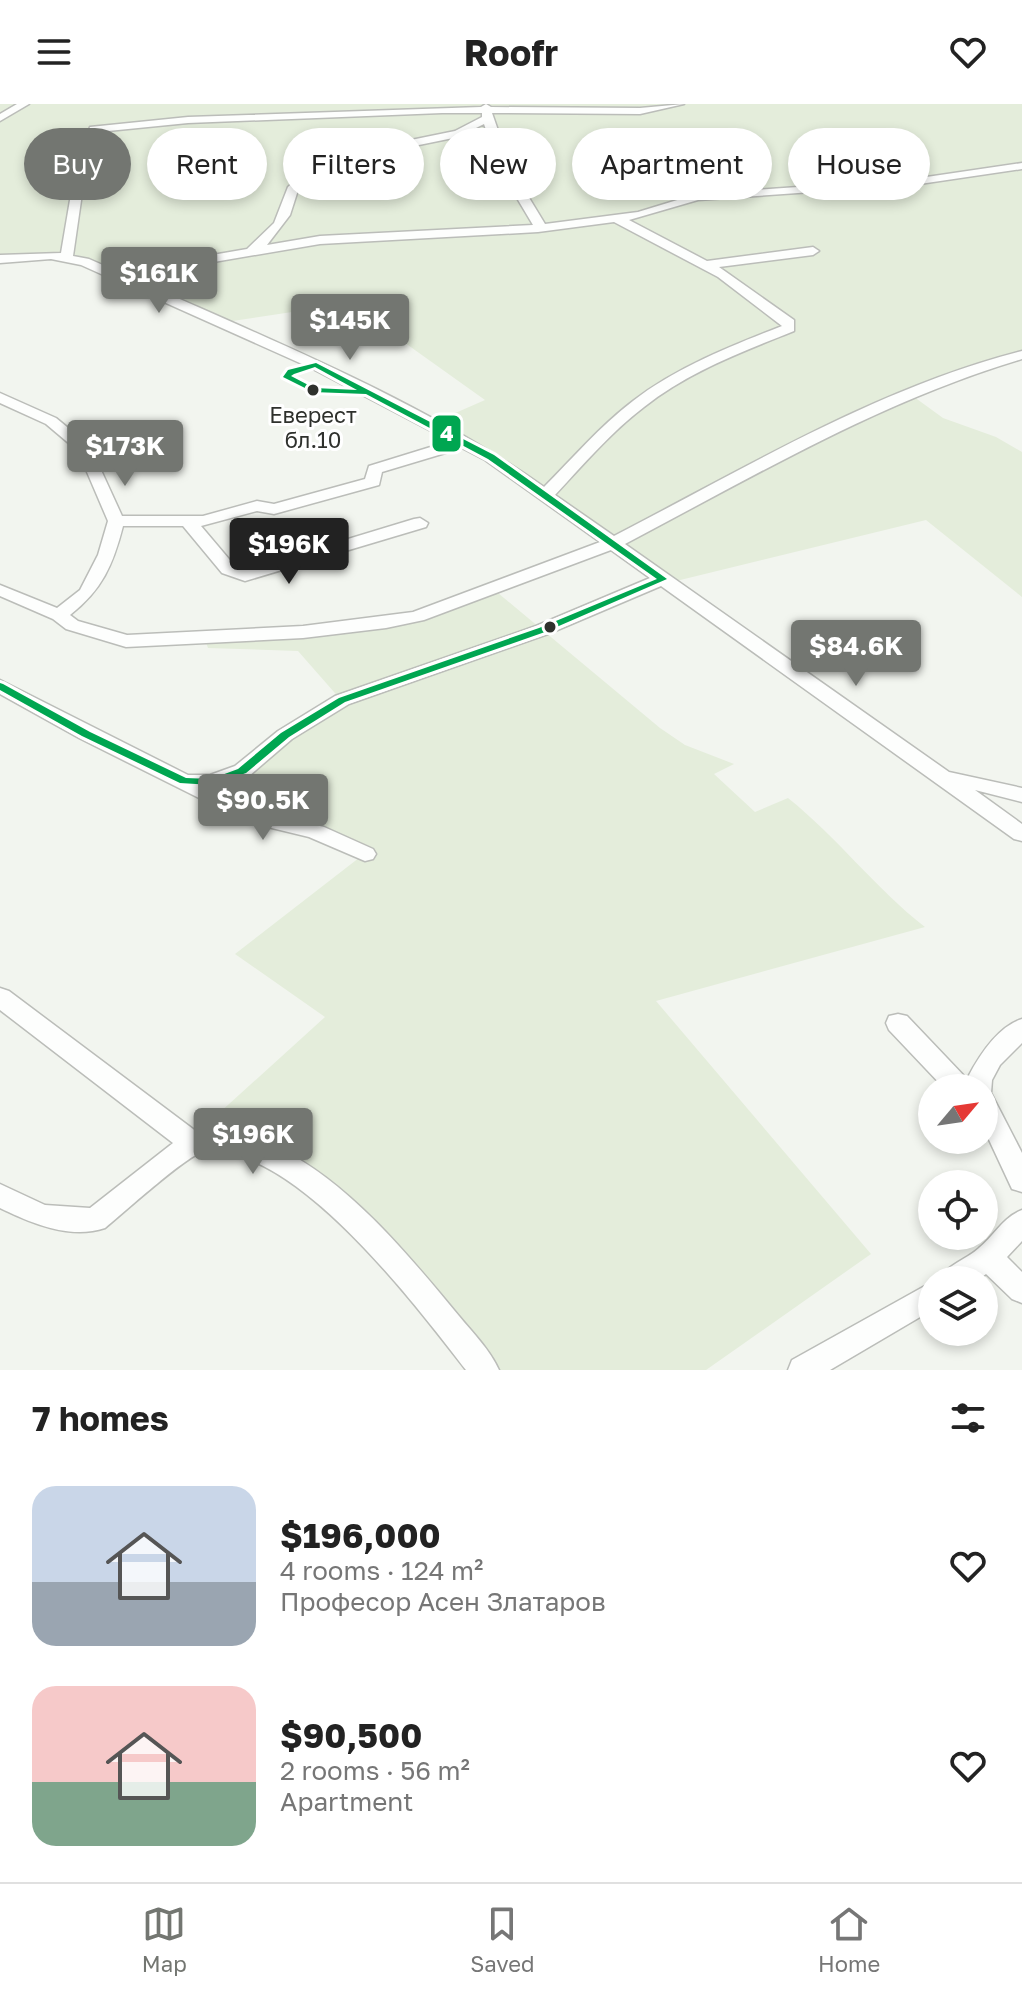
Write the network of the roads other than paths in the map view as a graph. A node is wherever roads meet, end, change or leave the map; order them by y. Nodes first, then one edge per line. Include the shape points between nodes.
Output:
1 (24, 104) edge
2 (303, 104) edge
3 (679, 104) edge
4 (487, 111) edge
5 (306, 117) junction
6 (0, 118) edge
7 (1022, 166) edge
8 (618, 219) junction
9 (538, 228) junction
10 (252, 251) junction
11 (813, 251) dead end
12 (67, 257) junction
13 (0, 259) edge
14 (706, 265) junction
15 (137, 285) junction
16 (1022, 355) edge
17 (0, 397) edge
18 (464, 442) junction
19 (546, 495) junction
20 (116, 521) junction
21 (188, 521) junction
22 (420, 523) dead end
23 (614, 543) junction
24 (663, 579) junction
25 (0, 590) edge
26 (59, 615) junction
27 (0, 686) edge
28 (943, 776) junction
29 (184, 781) junction
30 (1022, 795) edge
31 (1022, 834) edge
32 (365, 854) dead end
33 (0, 997) edge
34 (898, 1023) dead end
35 (1022, 1028) edge
36 (947, 1074) edge
37 (982, 1074) edge
38 (998, 1131) edge
39 (192, 1143) junction
40 (1022, 1181) edge
41 (0, 1195) edge
42 (1022, 1222) edge
43 (988, 1258) junction
44 (976, 1266) edge
45 (1022, 1290) edge
46 (918, 1303) edge
47 (484, 1370) edge
48 (803, 1370) edge

1 - 6 street
2 - 5 street
3 - 4 street via 640,111
4 - 5 street
4 - 9 street via 487,124
4 - 10 street via 458,134 322,161 292,189 289,208 265,244
5 - 12 street via 94,129 82,159
7 - 8 street via 913,182 697,197
8 - 9 street
8 - 14 street
9 - 10 street via 320,240
10 - 15 street via 199,261
11 - 14 street
12 - 13 street
12 - 15 street
14 - 19 street via 763,303 789,328 657,391 620,419
15 - 18 street via 316,365
16 - 23 street via 864,413
17 - 20 street via 51,421 85,449
18 - 19 street
18 - 21 street via 375,469 373,482 274,509 257,506
19 - 23 street
20 - 21 street
20 - 26 street via 107,555 87,593
21 - 22 street via 228,569 245,576
23 - 24 street
23 - 26 street via 386,623 152,642 93,633
24 - 28 street
24 - 29 street via 542,630 342,700 285,735 242,771 212,782
25 - 26 street
27 - 29 street
28 - 30 street
28 - 31 street
29 - 32 street via 255,817 316,832
33 - 39 street
34 - 36 street
35 - 37 street
38 - 40 street
39 - 41 street via 95,1220 42,1216
39 - 47 street via 207,1138 252,1146 294,1168 348,1213
42 - 43 street
43 - 44 street
43 - 45 street
46 - 48 street

